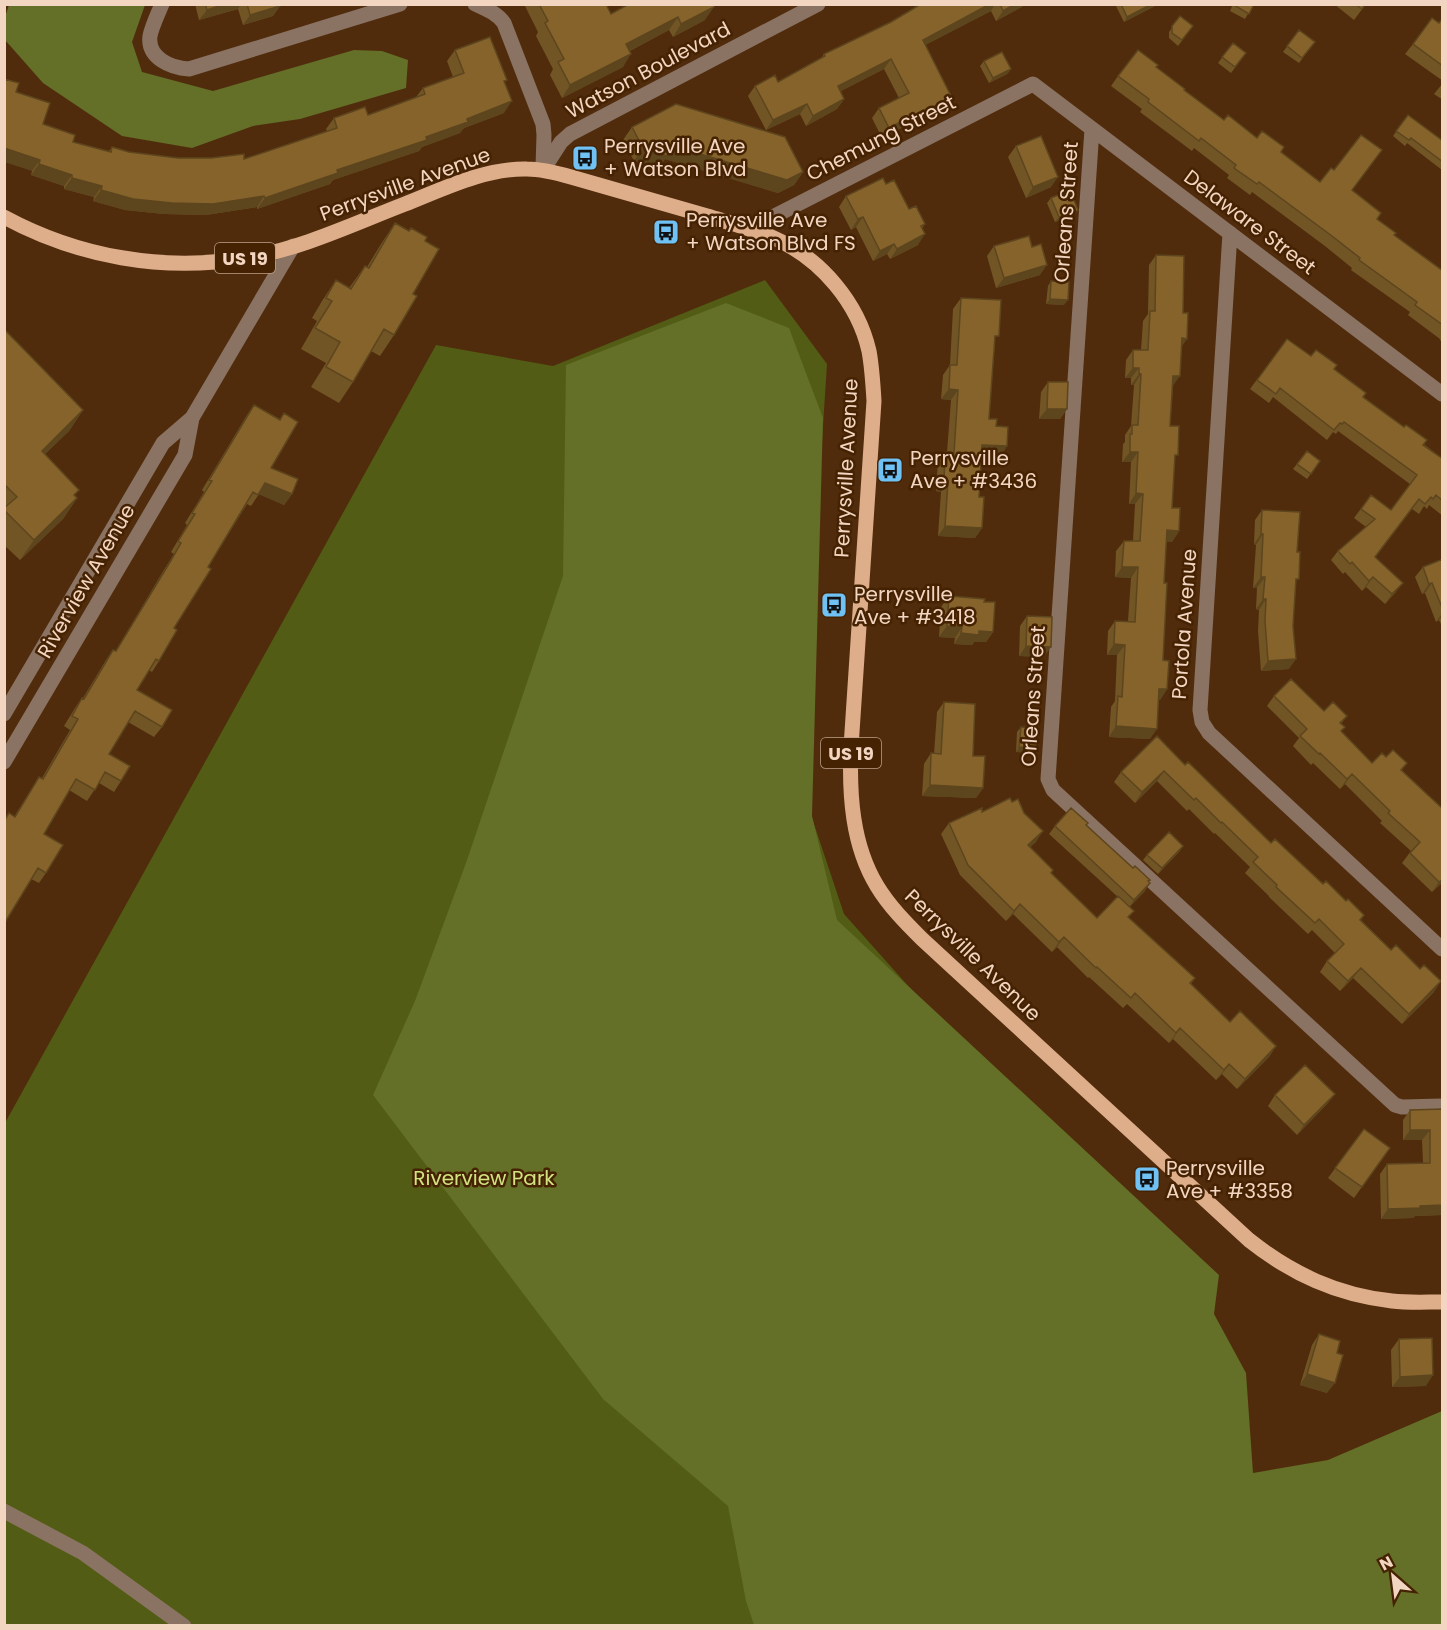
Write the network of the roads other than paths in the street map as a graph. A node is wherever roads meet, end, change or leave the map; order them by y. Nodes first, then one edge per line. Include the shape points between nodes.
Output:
1 (162, 4) edge
2 (400, 4) edge
3 (475, 4) edge
4 (818, 4) edge
5 (1033, 84) joint
6 (1092, 129) junction
7 (543, 170) junction
8 (4, 217) edge
9 (748, 229) junction
10 (1230, 233) junction
11 (293, 246) junction
12 (1443, 394) edge
13 (192, 418) junction
14 (4, 714) edge
15 (4, 762) edge
16 (1443, 949) edge
17 (1443, 1106) edge
18 (1443, 1302) edge
19 (4, 1511) edge
20 (184, 1626) edge

1 - 2 street via 150,34 153,51 166,64 189,69
3 - 7 street via 504,23 543,124
4 - 7 street, Watson Boulevard via 570,134
5 - 6 street, Delaware Street
5 - 9 street, Chemung Street
6 - 10 street, Delaware Street
6 - 17 street, Orleans Street via 1048,779 1053,790 1395,1105
7 - 9 main road, Perrysville Avenue / US 19
7 - 11 main road, Perrysville Avenue / US 19 via 511,170 480,176
8 - 11 main road, Perrysville Avenue / US 19 via 70,245 150,262 225,261
9 - 18 main road, Perrysville Avenue / US 19 via 793,248 819,267 858,319 869,350 874,400 850,789 861,851 877,886 922,939 1269,1256 1314,1281 1366,1297
10 - 12 street, Delaware Street
10 - 16 street, Portola Avenue via 1202,722 1209,733
11 - 13 street, Riverview Avenue
13 - 14 street, Riverview Avenue via 164,443
13 - 15 street, Riverview Avenue via 184,455
19 - 20 street via 83,1553

